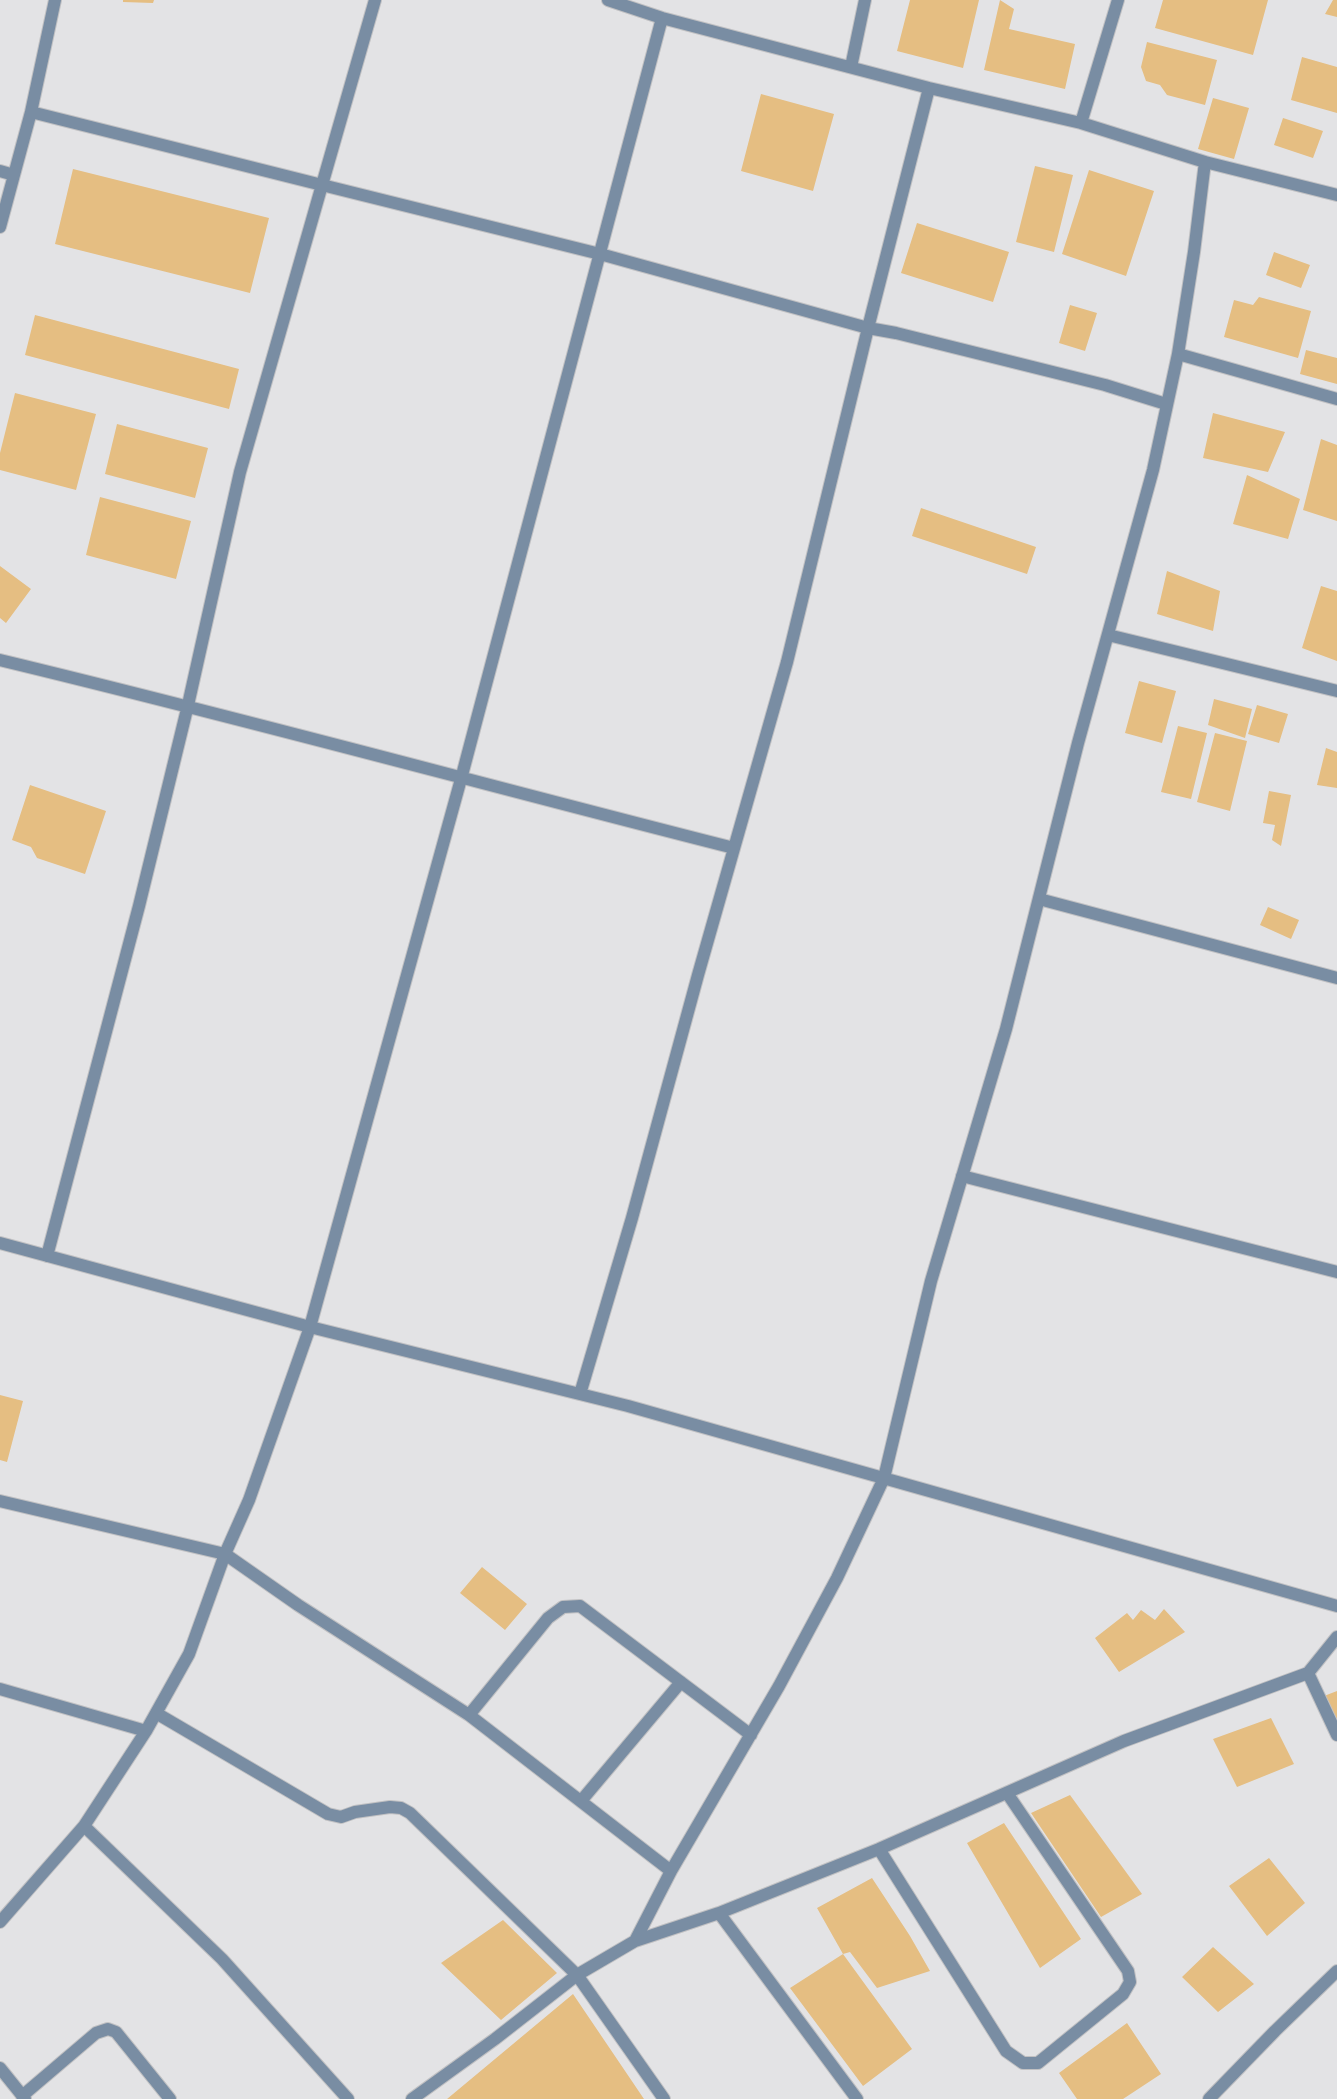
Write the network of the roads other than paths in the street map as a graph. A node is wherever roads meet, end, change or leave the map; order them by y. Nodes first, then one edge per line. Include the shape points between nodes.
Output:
1 (56, 0) edge
2 (374, 0) edge
3 (608, 0) edge
4 (865, 0) edge
5 (1118, 0) edge
6 (662, 18) junction
7 (851, 66) junction
8 (930, 88) junction
9 (31, 112) junction
10 (1081, 123) junction
11 (1205, 162) junction
12 (0, 172) edge
13 (14, 176) junction
14 (322, 185) junction
15 (1337, 195) edge
16 (0, 227) edge
17 (600, 254) junction
18 (868, 328) junction
19 (1178, 354) junction
20 (1337, 399) edge
21 (1166, 404) junction
22 (1108, 635) junction
23 (0, 660) edge
24 (1337, 691) edge
25 (188, 705) junction
26 (462, 779) junction
27 (734, 848) junction
28 (1039, 899) junction
29 (1337, 978) edge
30 (962, 1176) junction
31 (0, 1243) edge
32 (47, 1256) junction
33 (1337, 1272) edge
34 (310, 1326) junction
35 (580, 1394) junction
36 (884, 1478) junction
37 (0, 1501) edge
38 (225, 1554) junction
39 (1337, 1606) edge
40 (1337, 1637) edge
41 (1308, 1673) junction
42 (681, 1682) junction
43 (0, 1689) edge
44 (156, 1713) junction
45 (469, 1715) junction
46 (146, 1731) junction
47 (751, 1735) junction
48 (1337, 1735) edge
49 (1008, 1793) junction
50 (581, 1801) junction
51 (84, 1826) junction
52 (879, 1849) junction
53 (671, 1871) junction
54 (5, 1908) edge
55 (719, 1913) junction
56 (0, 1922) edge
57 (635, 1941) junction
58 (1337, 1971) edge
59 (577, 1975) junction
60 (0, 2068) edge
61 (24, 2097) edge
62 (170, 2099) edge
63 (348, 2099) edge
64 (412, 2099) edge
65 (664, 2099) edge
66 (858, 2099) edge
67 (1209, 2099) edge

1 - 9 street
2 - 14 street
3 - 6 street
4 - 7 street
5 - 10 street
6 - 7 street
6 - 17 street
7 - 8 street
8 - 10 street
8 - 18 street
9 - 13 street
9 - 14 street
10 - 11 street
11 - 15 street
11 - 19 street
12 - 13 street
13 - 16 street
14 - 17 street
14 - 25 street via 240,472
17 - 18 street
17 - 26 street
18 - 21 street via 1105,385
18 - 27 street via 786,662
19 - 20 street
19 - 21 street
21 - 22 street via 1153,470
22 - 24 street
22 - 28 street
23 - 25 street
25 - 26 street
25 - 32 street via 140,906
26 - 27 street
26 - 34 street
27 - 35 street
28 - 29 street
28 - 30 street via 1006,1029
30 - 33 street
30 - 36 street via 931,1281
31 - 32 street
32 - 34 street
34 - 35 street
34 - 38 street via 249,1500
35 - 36 street
36 - 39 street
36 - 47 street via 837,1578
37 - 38 street
38 - 44 street via 189,1654
38 - 45 street
40 - 41 street
41 - 48 street
41 - 49 street via 1124,1742
42 - 45 street via 580,1606 563,1607 548,1618
42 - 47 street
42 - 50 street
43 - 46 street
44 - 46 street
44 - 59 street via 328,1814 341,1817 390,1807 410,1813
45 - 50 street
46 - 51 street
47 - 53 street
49 - 52 street
49 - 52 street via 1128,1971 1130,1982 1124,1994 1038,2063 1023,2063 1006,2051
50 - 53 street
51 - 54 street
51 - 63 street via 222,1959
52 - 55 street
53 - 57 street
54 - 56 street
55 - 57 street
55 - 66 street
57 - 59 street
58 - 67 street
59 - 64 street
59 - 65 street
60 - 61 street
61 - 62 street via 96,2033 108,2029 116,2032

